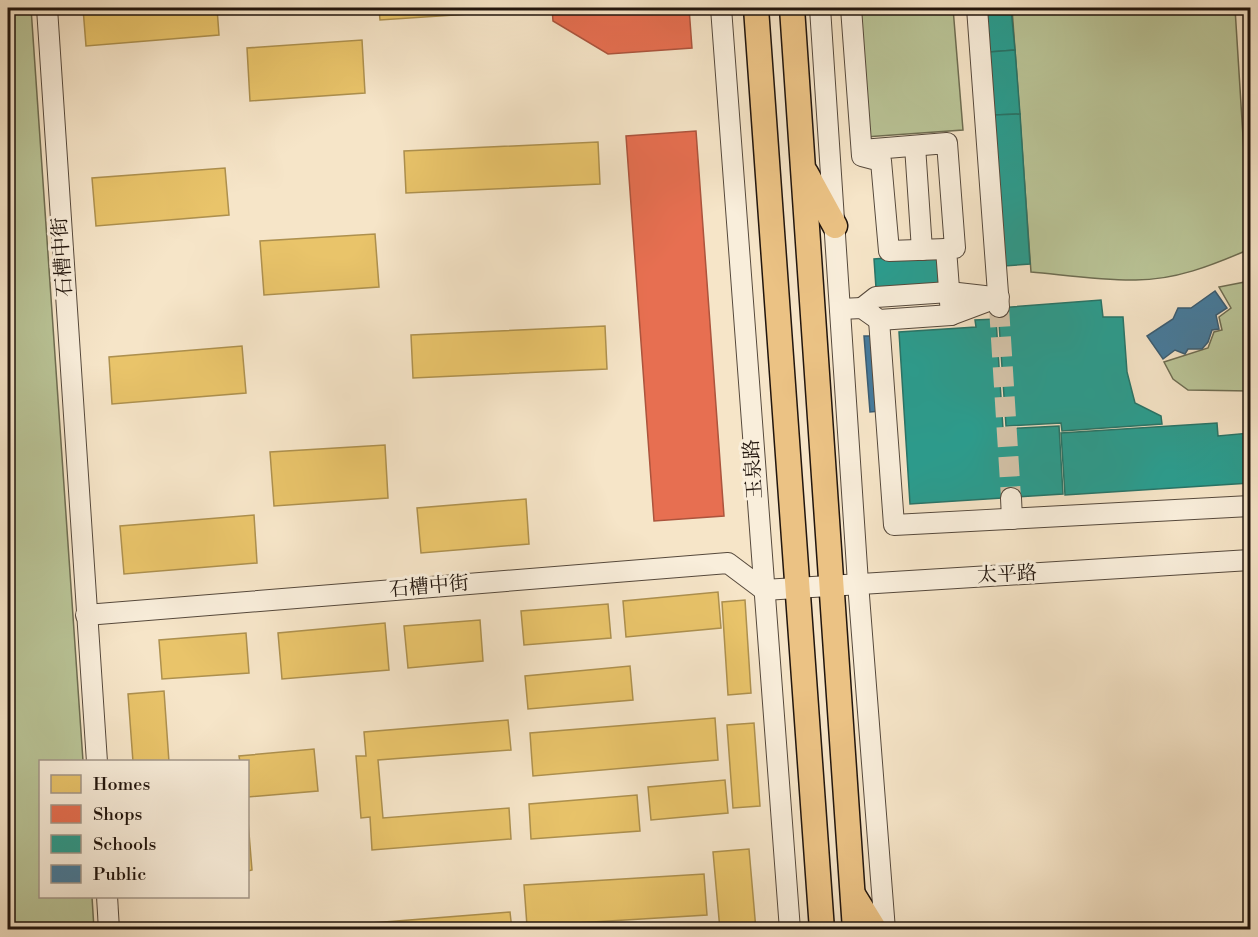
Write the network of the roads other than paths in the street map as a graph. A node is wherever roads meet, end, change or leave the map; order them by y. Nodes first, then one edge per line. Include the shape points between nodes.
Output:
1 (47, 8) edge
2 (721, 8) edge
3 (756, 8) edge
4 (820, 8) edge
5 (851, 8) edge
6 (977, 8) edge
7 (795, 14) edge
8 (915, 146) junction
9 (862, 150) junction
10 (802, 165) junction
11 (835, 226) junction
12 (946, 249) junction
13 (921, 250) junction
14 (949, 292) junction
15 (999, 302) junction
16 (862, 308) junction
17 (840, 309) junction
18 (951, 315) junction
19 (879, 320) junction
20 (848, 430) junction
21 (824, 486) junction
22 (1011, 498) tunnel mouth
23 (1251, 506) edge
24 (1012, 519) junction
25 (1251, 560) edge
26 (858, 583) junction
27 (830, 585) junction
28 (798, 587) junction
29 (764, 590) junction
30 (86, 615) junction
31 (97, 760) edge
32 (852, 892) junction
33 (107, 898) edge
34 (109, 930) edge
35 (789, 930) edge
36 (822, 930) edge
37 (855, 930) edge
38 (875, 930) edge
39 (885, 930) edge

1 - 30 street, 石槽中街
2 - 29 street, 玉泉路
3 - 28 main road, 玉泉路
4 - 11 street
5 - 9 street
6 - 15 street
7 - 10 main road
8 - 9 street
8 - 12 street via 947,143 955,248
8 - 13 street
9 - 13 street via 862,156 881,161 889,251
10 - 11 main road
10 - 21 main road
11 - 17 street
12 - 13 street
12 - 14 street
14 - 15 street
14 - 16 street via 876,297
14 - 18 street
15 - 18 street
16 - 17 street
16 - 19 street
17 - 20 street
18 - 19 street
19 - 24 street via 894,525
20 - 21 street
20 - 26 street
21 - 27 main road
22 - 24 street
23 - 24 street
25 - 26 street, 太平路
26 - 27 street, 太平路
26 - 39 street
27 - 28 street, 太平路
27 - 32 main road
28 - 29 street, 太平路
28 - 36 main road, 玉泉路
29 - 30 street, 石槽中街 via 728,563
29 - 35 street, 玉泉路
30 - 31 street, 石槽中街
32 - 37 main road
32 - 38 main road
33 - 34 street

